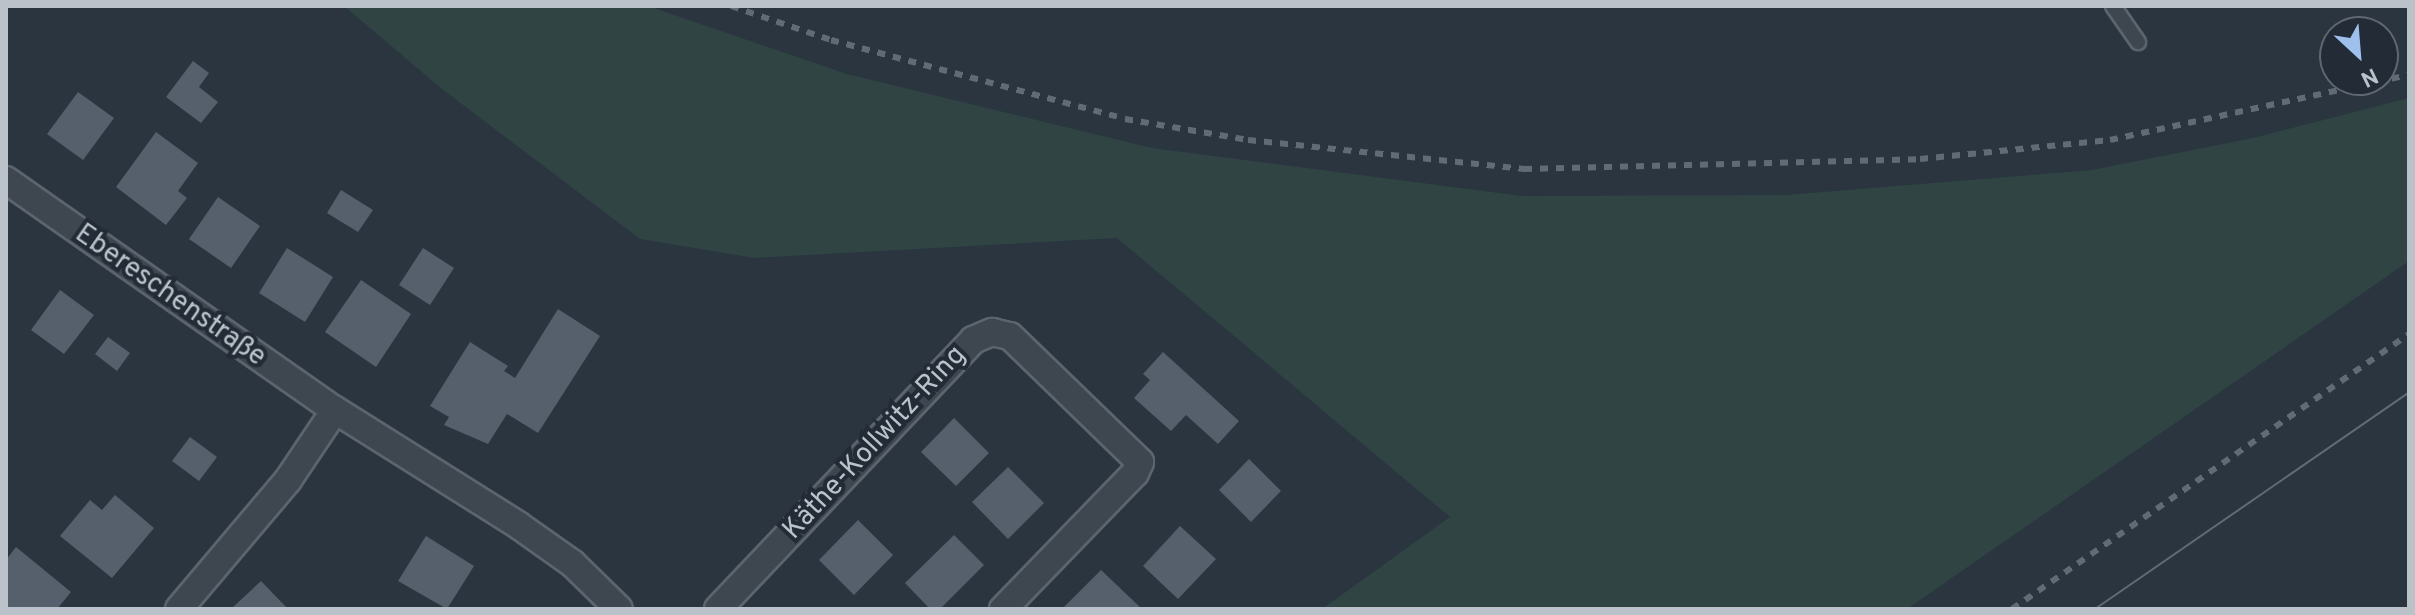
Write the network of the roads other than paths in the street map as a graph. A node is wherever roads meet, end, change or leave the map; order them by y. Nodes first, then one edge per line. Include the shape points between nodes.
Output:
1 (2113, 6) edge
2 (2138, 42) dead end
3 (6, 180) edge
4 (335, 410) junction
5 (179, 609) edge
6 (619, 609) edge
7 (718, 609) edge
8 (1003, 609) edge

1 - 2 lane
3 - 4 street, Ebereschenstraße
4 - 5 street via 288,480
4 - 6 street, Ebereschenstraße via 573,564
7 - 8 street, Käthe-Kollwitz-Ring via 973,340 992,332 1010,336 1140,462

